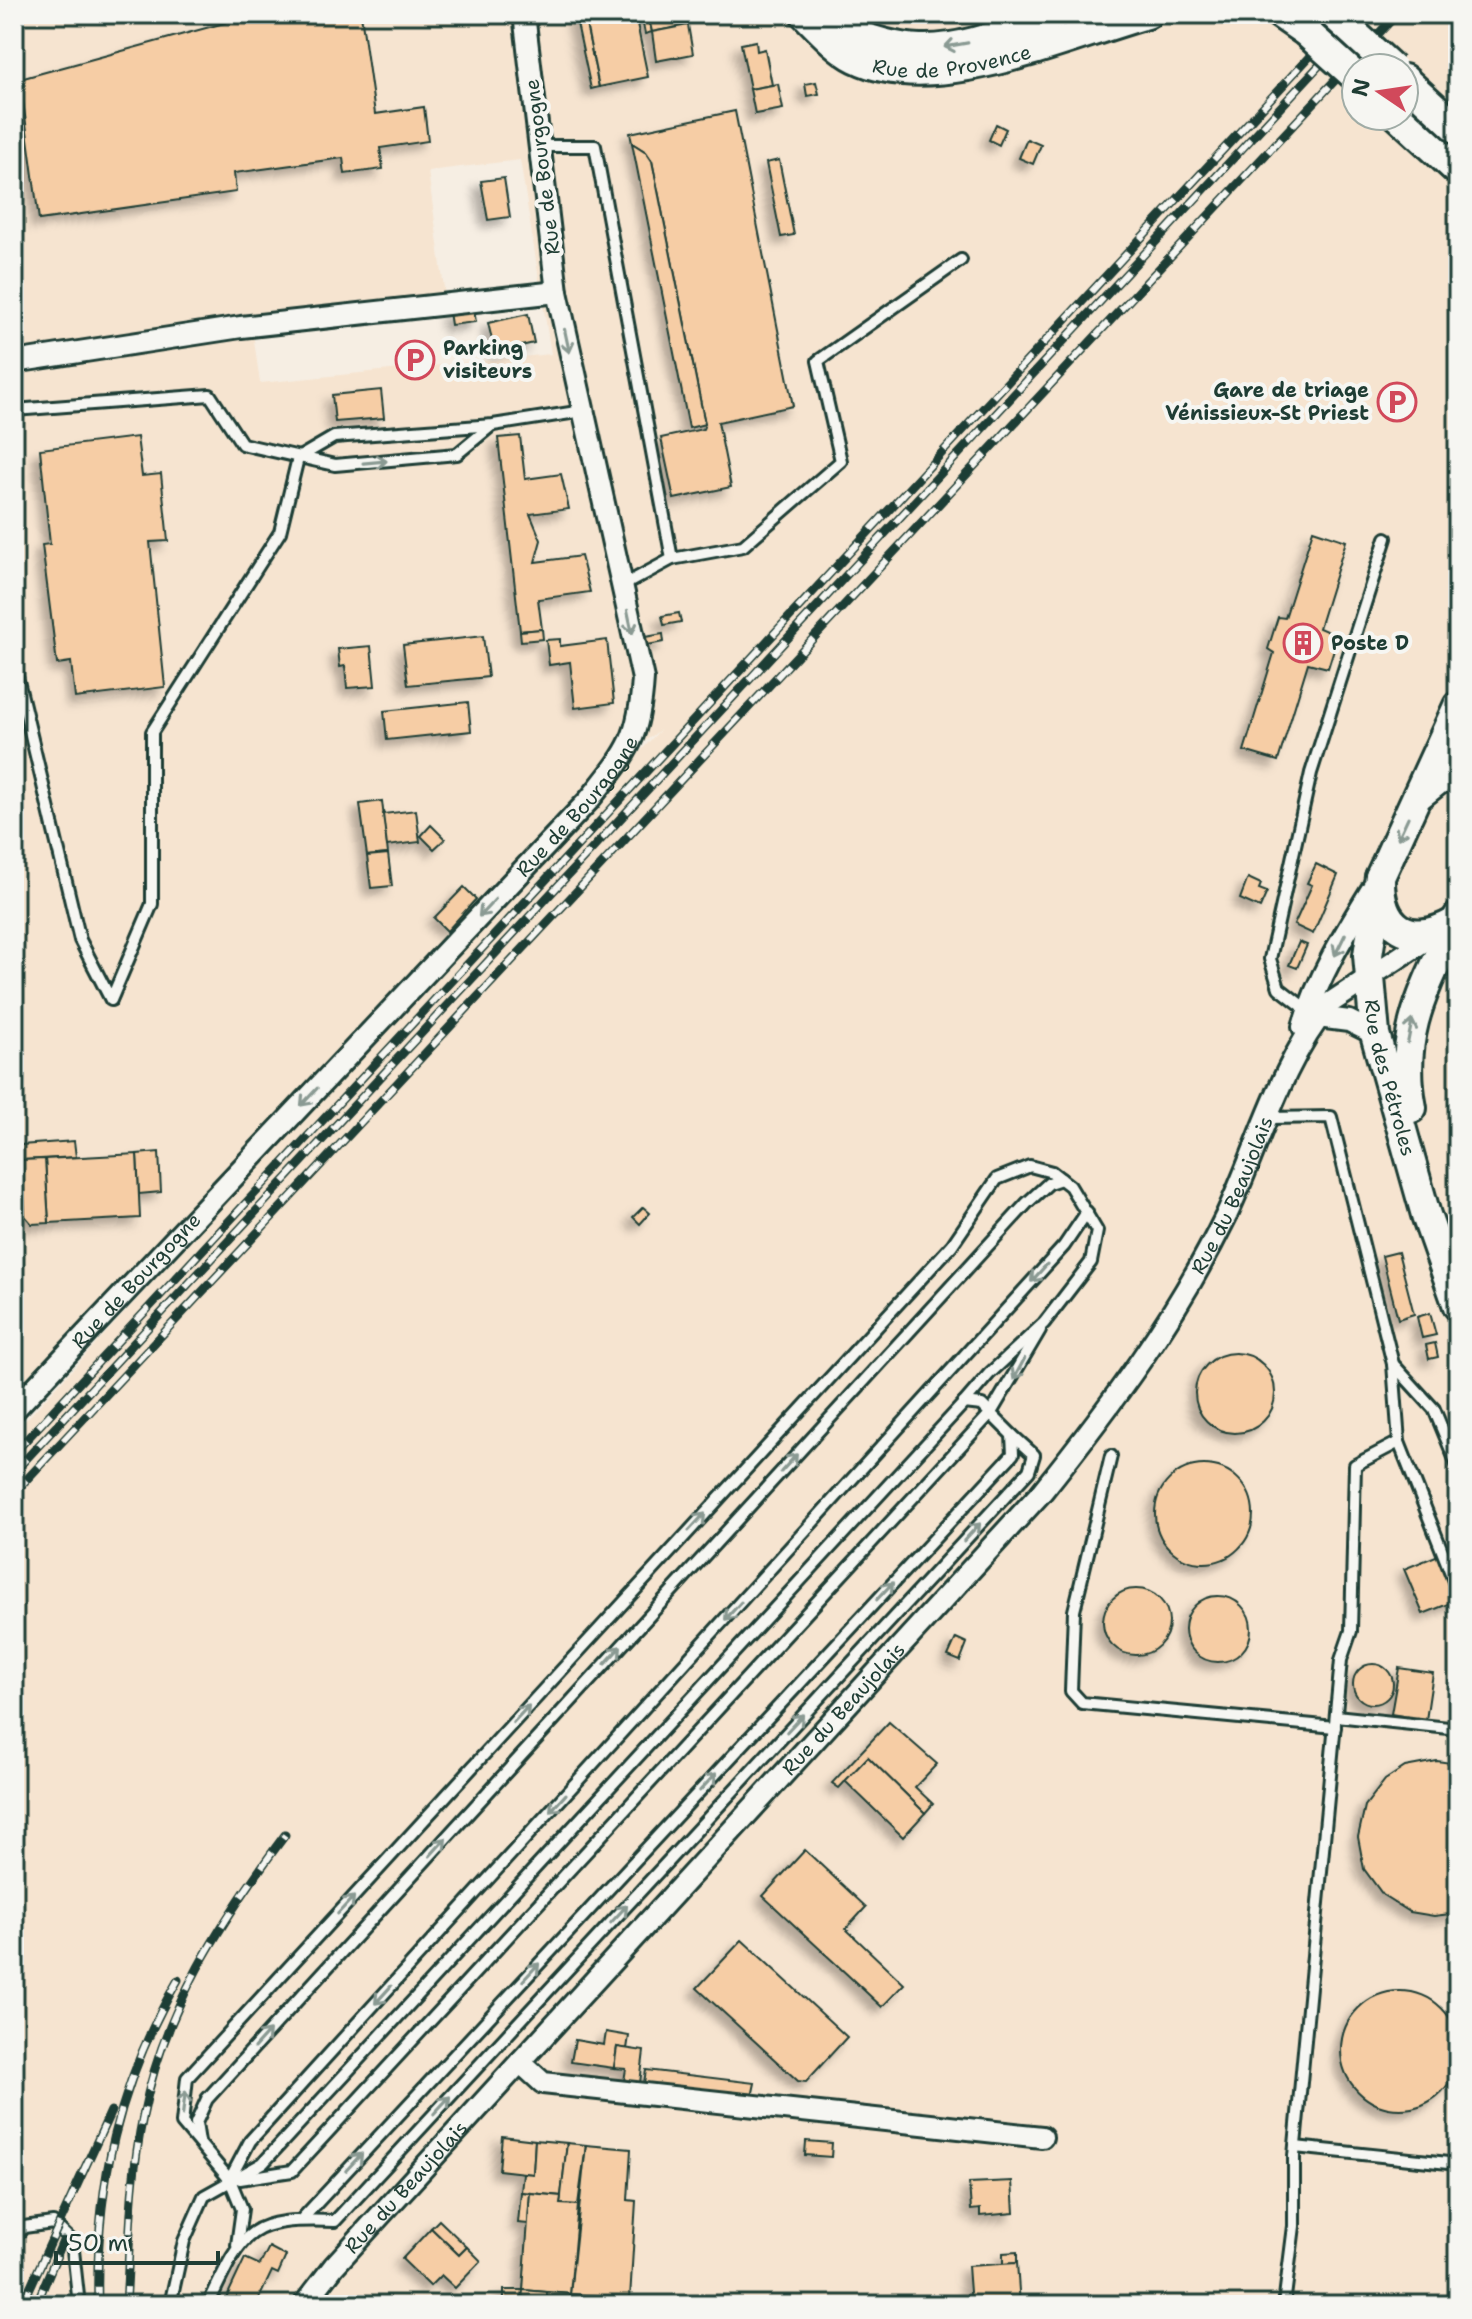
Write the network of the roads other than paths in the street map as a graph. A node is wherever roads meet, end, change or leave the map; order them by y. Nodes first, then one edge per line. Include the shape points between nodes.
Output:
1 (524, 14) edge
2 (1057, 14) edge
3 (1147, 14) edge
4 (1280, 14) edge
5 (1333, 14) edge
6 (809, 18) edge
7 (1375, 52) edge
8 (1340, 63) edge
9 (1420, 94) edge
10 (1458, 129) edge
11 (1415, 132) edge
12 (540, 146) junction
13 (1458, 171) edge
14 (961, 260) dead end
15 (557, 292) junction
16 (14, 362) edge
17 (14, 410) edge
18 (583, 411) junction
19 (493, 425) junction
20 (298, 458) junction
21 (1386, 538) dead end
22 (672, 559) junction
23 (622, 586) junction
24 (14, 664) edge
25 (1458, 706) edge
26 (1444, 778) edge
27 (1380, 877) junction
28 (1452, 923) edge
29 (1368, 979) junction
30 (1313, 1014) junction
31 (1375, 1034) junction
32 (1269, 1118) junction
33 (1061, 1179) junction
34 (1087, 1212) junction
35 (1448, 1272) junction
36 (1458, 1306) edge
37 (1044, 1323) junction
38 (1393, 1364) junction
39 (964, 1403) junction
40 (14, 1410) edge
41 (991, 1413) junction
42 (1012, 1435) junction
43 (1399, 1442) junction
44 (1111, 1456) dead end
45 (1458, 1467) edge
46 (1458, 1591) edge
47 (1336, 1721) junction
48 (1458, 1729) edge
49 (520, 2062) junction
50 (1042, 2137) dead end
51 (1295, 2147) junction
52 (200, 2148) junction
53 (1458, 2164) edge
54 (230, 2180) junction
55 (301, 2220) junction
56 (14, 2237) edge
57 (237, 2245) junction
58 (79, 2305) edge
59 (170, 2305) edge
60 (208, 2305) edge
61 (304, 2305) edge
62 (1284, 2305) edge

1 - 12 street, Rue de Bourgogne
2 -> 6 main road, Rue de Provence via 958,47 920,49 887,44
3 - 6 main road, Rue de Provence via 969,68 925,71 855,57
4 - 8 main road, bridge
5 - 7 main road, bridge
9 - 10 main road
11 - 13 main road
12 - 15 street, Rue de Bourgogne
12 - 22 lane via 595,146
14 - 22 lane via 818,361 841,461 743,546
15 - 16 street via 241,327
15 -> 18 street, Rue de Bourgogne
17 - 20 lane via 210,395 242,444
18 - 19 lane
18 - 23 street, Rue de Bourgogne
19 - 20 lane via 334,437
20 -> 19 lane via 335,465 457,454
20 - 24 lane via 280,532 152,732 152,904 111,1000 80,940
21 - 30 lane via 1311,773 1270,959 1279,988
22 - 23 lane
23 -> 40 street, Rue de Bourgogne via 643,679 641,717 630,748 578,811
25 - 26 main road
26 -> 27 main road
27 - 28 main road via 1379,896 1391,922 1416,935
27 - 29 main road, Rue des Pétroles via 1369,934
27 -> 30 street, Rue du Beaujolais via 1351,924
28 - 29 street, Rue du Beaujolais
35 -> 28 main road, Rue des Pétroles via 1409,1095 1407,1046 1420,996
29 - 30 street, Rue du Beaujolais
29 - 31 main road, Rue des Pétroles
30 - 31 street via 1349,1021
30 - 32 street, Rue du Beaujolais
31 - 35 main road, Rue des Pétroles via 1426,1215
32 - 38 lane via 1331,1117
32 - 49 street, Rue du Beaujolais via 1225,1217 1176,1308 1049,1484
33 - 34 lane
52 -> 33 lane via 196,2123 207,2099 1027,1203
52 -> 33 lane via 182,2123 187,2078 952,1245 997,1179 1030,1166
34 - 37 lane via 1097,1231 1091,1262
34 -> 54 lane via 1064,1246 250,2141
35 - 36 main road, Rue des Pétroles
37 - 39 lane
37 -> 41 lane
38 - 43 lane
38 - 45 lane via 1434,1409
39 - 41 lane via 982,1405
39 - 54 lane via 263,2163
41 - 42 lane
41 - 54 lane via 292,2171
55 -> 42 lane via 1013,1454
55 -> 42 lane via 335,2221 1029,1471 1034,1455
43 - 46 lane
43 - 47 lane via 1355,1465 1351,1631 1341,1660
44 - 47 lane via 1074,1611 1071,1691 1082,1703
47 - 48 lane
47 - 51 lane
49 - 50 street via 543,2083
49 - 61 street, Rue du Beaujolais
51 - 53 lane
51 - 62 lane via 1294,2226
52 - 54 lane
54 - 57 lane via 242,2209
54 - 59 lane via 204,2196 184,2241
55 - 57 lane via 272,2221
56 - 58 lane via 24,2227 53,2223 72,2241
57 - 60 lane

